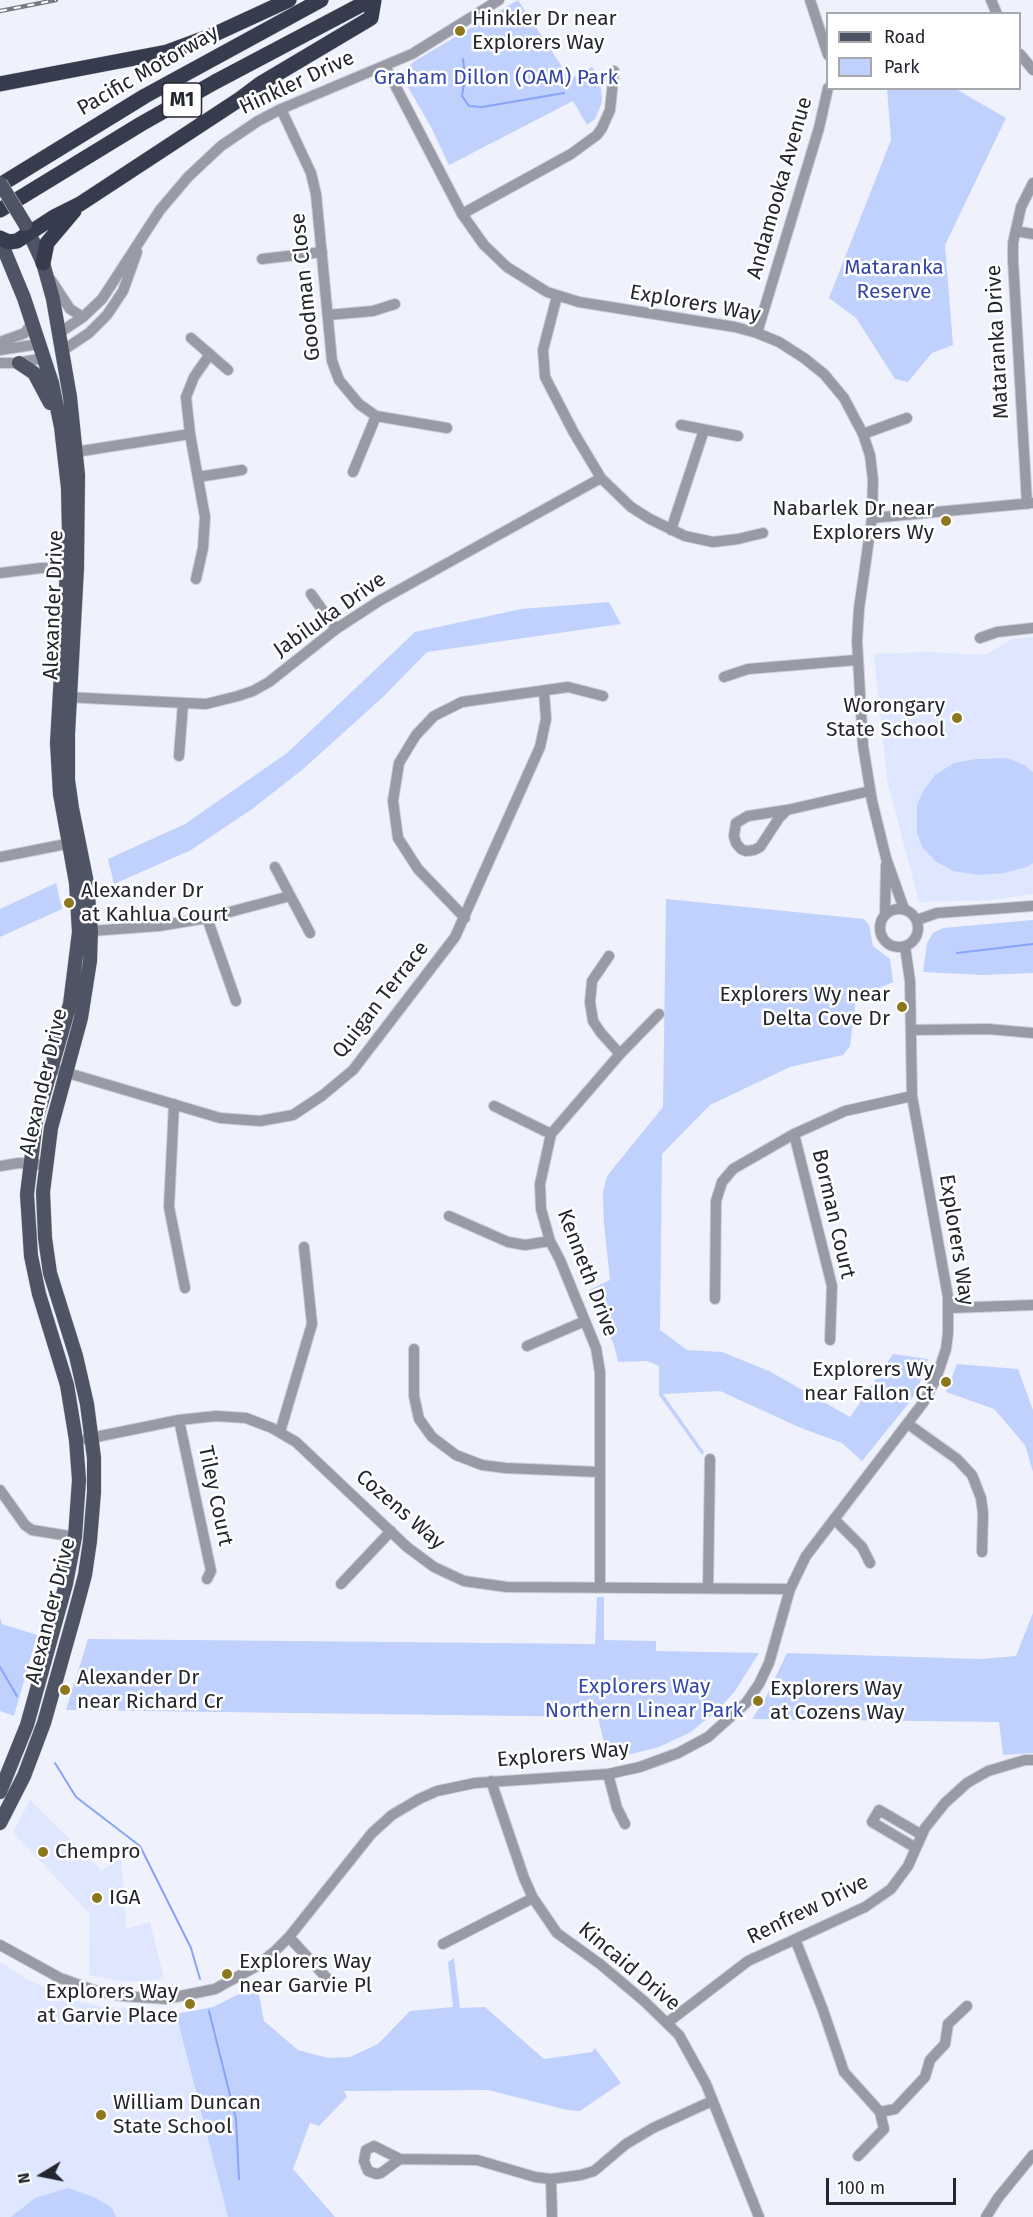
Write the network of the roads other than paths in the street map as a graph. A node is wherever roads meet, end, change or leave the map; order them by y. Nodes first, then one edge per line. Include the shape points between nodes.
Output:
1 (289, 0) edge
2 (321, 0) edge
3 (372, 0) edge
4 (500, 0) edge
5 (810, 0) edge
6 (826, 49) edge
7 (1021, 55) edge
8 (385, 66) junction
9 (1033, 69) edge
10 (614, 71) dead end
11 (0, 84) edge
12 (828, 90) edge
13 (282, 109) junction
14 (1033, 183) edge
15 (0, 184) edge
16 (80, 204) junction
17 (0, 210) edge
18 (462, 214) junction
19 (28, 228) junction
20 (1016, 231) junction
21 (1033, 234) edge
22 (0, 239) edge
23 (141, 240) junction
24 (322, 252) junction
25 (262, 258) dead end
26 (45, 269) junction
27 (557, 296) junction
28 (394, 304) dead end
29 (328, 315) junction
30 (83, 317) junction
31 (32, 323) junction
32 (59, 333) junction
33 (758, 333) junction
34 (191, 338) dead end
35 (0, 342) edge
36 (0, 350) edge
37 (42, 351) junction
38 (63, 351) junction
39 (210, 354) junction
40 (0, 363) edge
41 (19, 363) junction
42 (228, 370) dead end
43 (376, 416) junction
44 (907, 418) dead end
45 (681, 425) dead end
46 (447, 428) dead end
47 (704, 430) junction
48 (190, 434) junction
49 (863, 434) junction
50 (738, 436) dead end
51 (69, 449) junction
52 (242, 470) dead end
53 (353, 472) dead end
54 (198, 477) junction
55 (601, 478) junction
56 (1030, 503) edge
57 (872, 518) junction
58 (671, 530) junction
59 (763, 533) dead end
60 (73, 568) junction
61 (0, 573) edge
62 (196, 579) dead end
63 (311, 594) dead end
64 (1033, 628) edge
65 (336, 629) junction
66 (980, 638) dead end
67 (856, 660) junction
68 (724, 677) dead end
69 (544, 691) junction
70 (603, 696) dead end
71 (66, 697) junction
72 (183, 704) junction
73 (178, 756) dead end
74 (870, 791) junction
75 (787, 810) junction
76 (74, 843) junction
77 (0, 857) edge
78 (886, 858) junction
79 (275, 867) dead end
80 (290, 896) junction
81 (1033, 906) edge
82 (904, 909) junction
83 (885, 915) junction
84 (207, 918) junction
85 (465, 918) junction
86 (917, 920) junction
87 (91, 931) junction
88 (310, 933) dead end
89 (905, 946) junction
90 (609, 956) dead end
91 (236, 1002) dead end
92 (659, 1014) dead end
93 (911, 1030) junction
94 (1033, 1033) edge
95 (620, 1054) junction
96 (51, 1068) junction
97 (67, 1071) junction
98 (912, 1096) junction
99 (174, 1104) junction
100 (495, 1106) dead end
101 (551, 1134) junction
102 (794, 1134) junction
103 (29, 1164) junction
104 (45, 1165) junction
105 (0, 1166) edge
106 (449, 1216) dead end
107 (550, 1241) junction
108 (304, 1247) dead end
109 (185, 1288) dead end
110 (715, 1299) dead end
111 (1033, 1305) edge
112 (949, 1308) junction
113 (585, 1321) junction
114 (830, 1340) dead end
115 (527, 1346) dead end
116 (414, 1349) dead end
117 (179, 1420) junction
118 (908, 1424) junction
119 (280, 1432) junction
120 (92, 1438) junction
121 (76, 1440) junction
122 (710, 1459) dead end
123 (599, 1472) junction
124 (0, 1490) edge
125 (834, 1519) junction
126 (391, 1531) junction
127 (75, 1537) junction
128 (982, 1552) dead end
129 (870, 1563) dead end
130 (207, 1579) dead end
131 (341, 1584) dead end
132 (600, 1587) junction
133 (708, 1588) junction
134 (789, 1589) junction
135 (1033, 1760) edge
136 (608, 1774) junction
137 (491, 1781) junction
138 (0, 1792) edge
139 (0, 1823) edge
140 (625, 1824) dead end
141 (922, 1835) junction
142 (916, 1848) junction
143 (533, 1898) junction
144 (289, 1937) junction
145 (795, 1939) junction
146 (443, 1944) dead end
147 (0, 1945) edge
148 (335, 1987) dead end
149 (967, 2006) dead end
150 (667, 2023) junction
151 (712, 2101) junction
152 (880, 2112) junction
153 (1033, 2154) edge
154 (858, 2156) dead end
155 (400, 2159) dead end
156 (551, 2179) junction
157 (552, 2217) edge
158 (759, 2217) edge
159 (986, 2217) edge

1 - 11 highway via 167,52
2 - 15 highway, Pacific Motorway / M1 via 145,96
3 - 16 highway via 371,18 260,84
3 - 17 highway, Pacific Motorway / M1 via 205,87
4 - 8 street, Hinkler Drive via 412,54
5 - 6 street
7 - 9 street
8 - 13 street, Hinkler Drive
8 - 18 street, Explorers Way
10 - 18 street via 610,110 597,135 571,154
12 - 33 street, Andamooka Avenue
13 - 23 street, Hinkler Drive via 239,133 205,160 160,210
13 - 24 street, Goodman Close via 311,173
14 - 20 street, Mataranka Drive via 1021,207
15 - 19 main road, Alexander Drive, bridge
16 - 19 highway
16 - 26 highway via 50,239 45,249
18 - 27 street, Explorers Way via 484,245 507,267
19 - 22 highway via 13,242
19 - 26 main road, Alexander Drive
20 - 21 street
20 - 56 street, Mataranka Drive via 1013,260
22 - 31 main road, Alexander Drive
23 - 30 street, Hinkler Drive via 102,299
23 - 38 street, Hinkler Drive via 113,307 89,333
24 - 25 street
24 - 29 street, Goodman Close
26 - 30 street via 70,309
26 - 32 main road, Alexander Drive
27 - 33 street, Explorers Way via 598,307
27 - 55 street via 543,350 545,377
28 - 29 street via 373,311
29 - 43 street, Goodman Close via 332,362 339,380 359,404
30 - 32 street, Hinkler Drive
31 - 35 street via 25,333
31 - 37 main road, Alexander Drive
32 - 37 main road, Hinkler Drive
32 - 38 main road, Alexander Drive
33 - 49 street, Explorers Way via 795,352 824,374 844,398
34 - 39 street
36 - 37 street, Hinkler Drive
37 - 38 main road, Hinkler Drive
37 - 41 street, Hinkler Drive
37 - 51 main road, Alexander Drive
38 - 51 main road, Alexander Drive via 70,397
39 - 42 street
39 - 48 street via 187,393
40 - 41 street, Hinkler Drive
41 - 51 main road via 32,370 43,387
43 - 46 street
43 - 53 street
44 - 49 street
45 - 47 street
47 - 50 street
47 - 58 street
48 - 51 street
48 - 54 street
49 - 57 street, Explorers Way via 872,470
51 - 60 main road, Alexander Drive
52 - 54 street
54 - 62 street via 205,529
55 - 58 street via 631,507
55 - 65 street, Jabiluka Drive via 405,586
56 - 57 street
57 - 67 street, Explorers Way
58 - 59 street via 714,542
60 - 61 street
60 - 71 main road, Alexander Drive
63 - 65 street
64 - 66 street
65 - 72 street, Jabiluka Drive via 252,691 206,704
67 - 68 street via 747,669
67 - 74 street, Explorers Way
69 - 70 street via 568,687
69 - 85 street, Quigan Terrace via 546,720 540,747
69 - 85 street via 462,702 434,716 416,735 399,763 393,801 398,838 418,869
71 - 72 street, Jabiluka Drive
71 - 76 main road, Alexander Drive via 57,743 58,773
72 - 73 street
74 - 75 street
74 - 78 street, Explorers Way
75 - 75 street via 748,816 736,823 736,843 746,851 760,847
76 - 77 street
76 - 87 main road, Alexander Drive via 87,883
76 - 96 main road, Alexander Drive via 78,949 70,1004
78 - 82 street, Explorers Way
78 - 83 street, Explorers Way
79 - 80 street
80 - 84 street
80 - 88 street
81 - 86 street via 937,913
82 - 83 street
82 - 86 street
83 - 89 street, Explorers Way via 880,927 885,941
84 - 87 street
84 - 91 street
85 - 99 street, Quigan Terrace via 455,937 353,1070 293,1115 260,1121 220,1118
86 - 89 street via 916,937
87 - 97 main road, Alexander Drive via 85,1000
89 - 93 street, Explorers Way
90 - 95 street via 592,981 590,1002 593,1021
92 - 95 street, Kenneth Drive
93 - 94 street
93 - 98 street, Explorers Way
95 - 101 street, Kenneth Drive
96 - 97 street, Quigan Terrace
96 - 103 main road, Alexander Drive
97 - 99 street, Quigan Terrace
97 - 104 main road, Alexander Drive
98 - 102 street via 845,1111
98 - 112 street, Explorers Way
99 - 109 street via 169,1207
100 - 101 street
101 - 107 street, Kenneth Drive via 540,1184 541,1209
102 - 110 street via 747,1159 722,1182 716,1201
102 - 114 street, Borman Court via 832,1287
103 - 104 street
103 - 105 street
103 - 121 main road, Alexander Drive via 31,1256 67,1384
104 - 120 main road, Alexander Drive via 43,1214 48,1264 76,1356
106 - 107 street via 508,1242 525,1245
107 - 113 street, Kenneth Drive
108 - 119 street via 312,1324
111 - 112 street
112 - 118 street, Explorers Way via 942,1365 930,1392
113 - 115 street
113 - 123 street, Kenneth Drive via 600,1372
116 - 123 street via 414,1396 419,1419 432,1437 456,1455 505,1468
117 - 119 street, Cozens Way via 246,1418
117 - 120 street, Cozens Way
117 - 130 street, Tiley Court via 211,1571
118 - 125 street, Explorers Way
118 - 128 street via 957,1459 972,1475 983,1513
119 - 126 street, Cozens Way via 296,1442
120 - 121 street, Cozens Way
120 - 139 main road, Alexander Drive via 94,1506 85,1575 44,1723 24,1776
121 - 127 main road, Alexander Drive via 79,1480
122 - 133 street
123 - 132 street, Kenneth Drive
124 - 127 street via 25,1526
125 - 129 street via 862,1547
125 - 134 street, Explorers Way via 806,1556
126 - 131 street
126 - 132 street, Cozens Way via 434,1567 464,1581 507,1587
127 - 138 main road, Alexander Drive via 30,1715
132 - 133 street, Cozens Way
133 - 134 street, Cozens Way
134 - 136 street, Explorers Way via 769,1663 752,1694 734,1715 708,1737 678,1753
135 - 141 street, Renfrew Drive via 988,1771 967,1784 945,1803
136 - 137 street, Explorers Way
136 - 140 street
137 - 143 street, Kincaid Drive
137 - 144 street, Explorers Way via 428,1795 384,1821
141 - 142 street, Renfrew Drive
141 - 142 street via 879,1810 873,1822
142 - 145 street, Renfrew Drive via 891,1890 865,1907
143 - 146 street
143 - 150 street, Kincaid Drive via 557,1933 600,1964
144 - 147 street, Explorers Way via 234,1980 215,1989 166,1999 122,1996 80,1986
144 - 148 street
145 - 150 street, Renfrew Drive via 748,1960
145 - 152 street via 844,2072
149 - 152 street via 948,2024 945,2044 930,2060 925,2077 895,2109
150 - 151 street, Kincaid Drive via 679,2035
151 - 156 street via 653,2128 594,2170
151 - 158 street, Kincaid Drive
152 - 154 street via 884,2129
153 - 159 street
155 - 156 street via 477,2160
156 - 157 street

